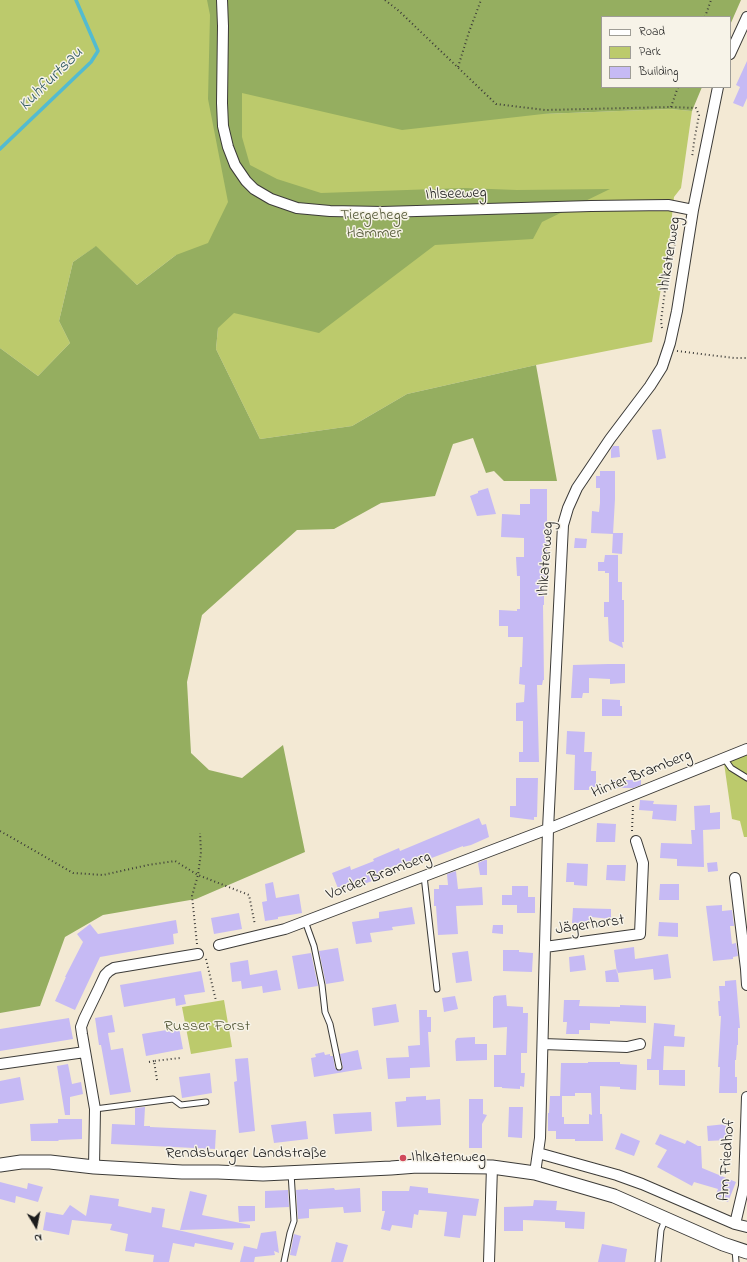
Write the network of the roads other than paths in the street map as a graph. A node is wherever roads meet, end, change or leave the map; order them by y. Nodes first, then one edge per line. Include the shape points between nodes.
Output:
1 (222, 0) edge
2 (747, 17) edge
3 (731, 52) edge
4 (718, 88) edge
5 (693, 210) junction
6 (747, 749) edge
7 (724, 758) junction
8 (747, 778) edge
9 (548, 829) junction
10 (636, 841) road end
11 (424, 876) junction
12 (735, 878) dead end
13 (305, 921) junction
14 (219, 945) dead end
15 (545, 947) junction
16 (202, 955) road end
17 (747, 985) edge
18 (437, 989) dead end
19 (543, 1044) junction
20 (640, 1044) dead end
21 (85, 1052) junction
22 (0, 1064) edge
23 (339, 1067) dead end
24 (747, 1097) edge
25 (206, 1102) dead end
26 (95, 1109) junction
27 (538, 1153) junction
28 (0, 1165) edge
29 (94, 1167) junction
30 (492, 1167) junction
31 (291, 1172) junction
32 (535, 1173) junction
33 (743, 1207) edge
34 (666, 1218) junction
35 (736, 1224) junction
36 (747, 1227) edge
37 (741, 1250) edge
38 (284, 1262) edge
39 (489, 1262) edge
40 (658, 1262) edge
41 (736, 1262) edge

1 - 5 street, Ihlseeweg via 223,126 234,165 246,182 271,199 297,208 330,211 668,205
2 - 3 street
4 - 5 street, Ihlkatenweg
5 - 9 street, Ihlkatenweg via 677,311 668,349 658,374 586,474 565,516
6 - 7 street, Hinter Bramberg
7 - 8 lane via 731,768
7 - 9 street, Hinter Bramberg
9 - 11 street, Vorder Bramberg
9 - 15 street, Ihlkatenweg
10 - 15 street, Jägerhorst via 643,863 640,934
11 - 13 street, Vorder Bramberg
11 - 18 lane
12 - 17 street
13 - 14 street, Vorder Bramberg via 285,929
13 - 23 lane via 314,946 325,1012
15 - 19 street, Ihlkatenweg
16 - 21 street via 114,968 109,971 81,1027
19 - 20 street via 627,1047
19 - 27 street, Ihlkatenweg
21 - 22 street
21 - 26 street
24 - 33 street, Am Friedhof
25 - 26 lane via 181,1105 173,1099
26 - 29 street
27 - 32 street, Ihlkatenweg
27 - 35 street via 617,1175
28 - 29 street, Rendsburger Landstraße via 50,1162
29 - 31 street, Rendsburger Landstraße via 182,1172
30 - 31 street, Rendsburger Landstraße via 417,1166
30 - 32 street, Rendsburger Landstraße
30 - 39 street
31 - 38 lane via 294,1221
32 - 34 street, Rendsburger Landstraße via 614,1196
33 - 35 street, Am Friedhof
34 - 37 street, Rendsburger Landstraße
34 - 40 lane via 661,1230
35 - 36 street
37 - 41 lane

